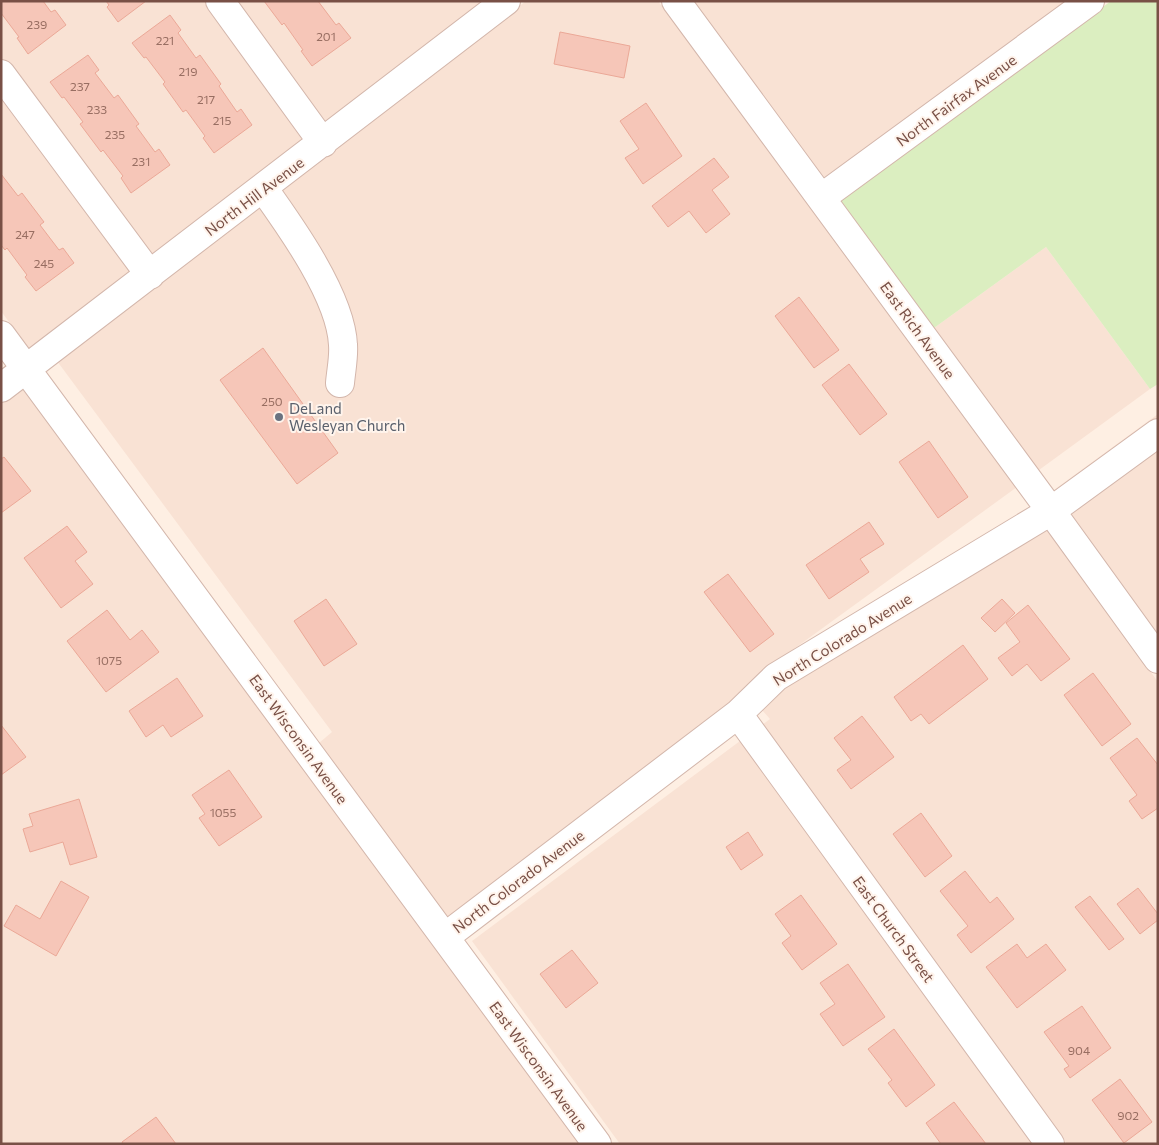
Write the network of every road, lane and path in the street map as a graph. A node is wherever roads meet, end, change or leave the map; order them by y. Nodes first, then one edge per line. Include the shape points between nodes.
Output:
1 (220, 1) edge
2 (676, 1) edge
3 (1090, 1) edge
4 (491, 6) edge
5 (1, 74) edge
6 (323, 143) junction
7 (263, 188) junction
8 (821, 198) junction
9 (150, 275) junction
10 (1, 335) edge
11 (26, 370) junction
12 (340, 383) dead end
13 (1, 388) edge
14 (1158, 433) edge
15 (1051, 511) junction
16 (1158, 659) edge
17 (738, 714) junction
18 (445, 937) junction
19 (597, 1144) edge
20 (1050, 1144) edge

1 - 6 street
2 - 8 street, East Rich Avenue
3 - 8 street, North Fairfax Avenue
4 - 6 street, North Hill Avenue
5 - 9 street
6 - 7 street, North Hill Avenue
7 - 9 street, North Hill Avenue
7 - 12 street via 329,295 344,345
8 - 15 street, East Rich Avenue
9 - 11 street, North Hill Avenue
10 - 11 street, East Wisconsin Avenue
11 - 13 street, North Hill Avenue
11 - 18 street, East Wisconsin Avenue
14 - 15 street, North Colorado Avenue
15 - 16 street, East Rich Avenue
15 - 17 street, North Colorado Avenue via 776,677
17 - 18 street, North Colorado Avenue
17 - 20 street, East Church Street
18 - 19 street, East Wisconsin Avenue

